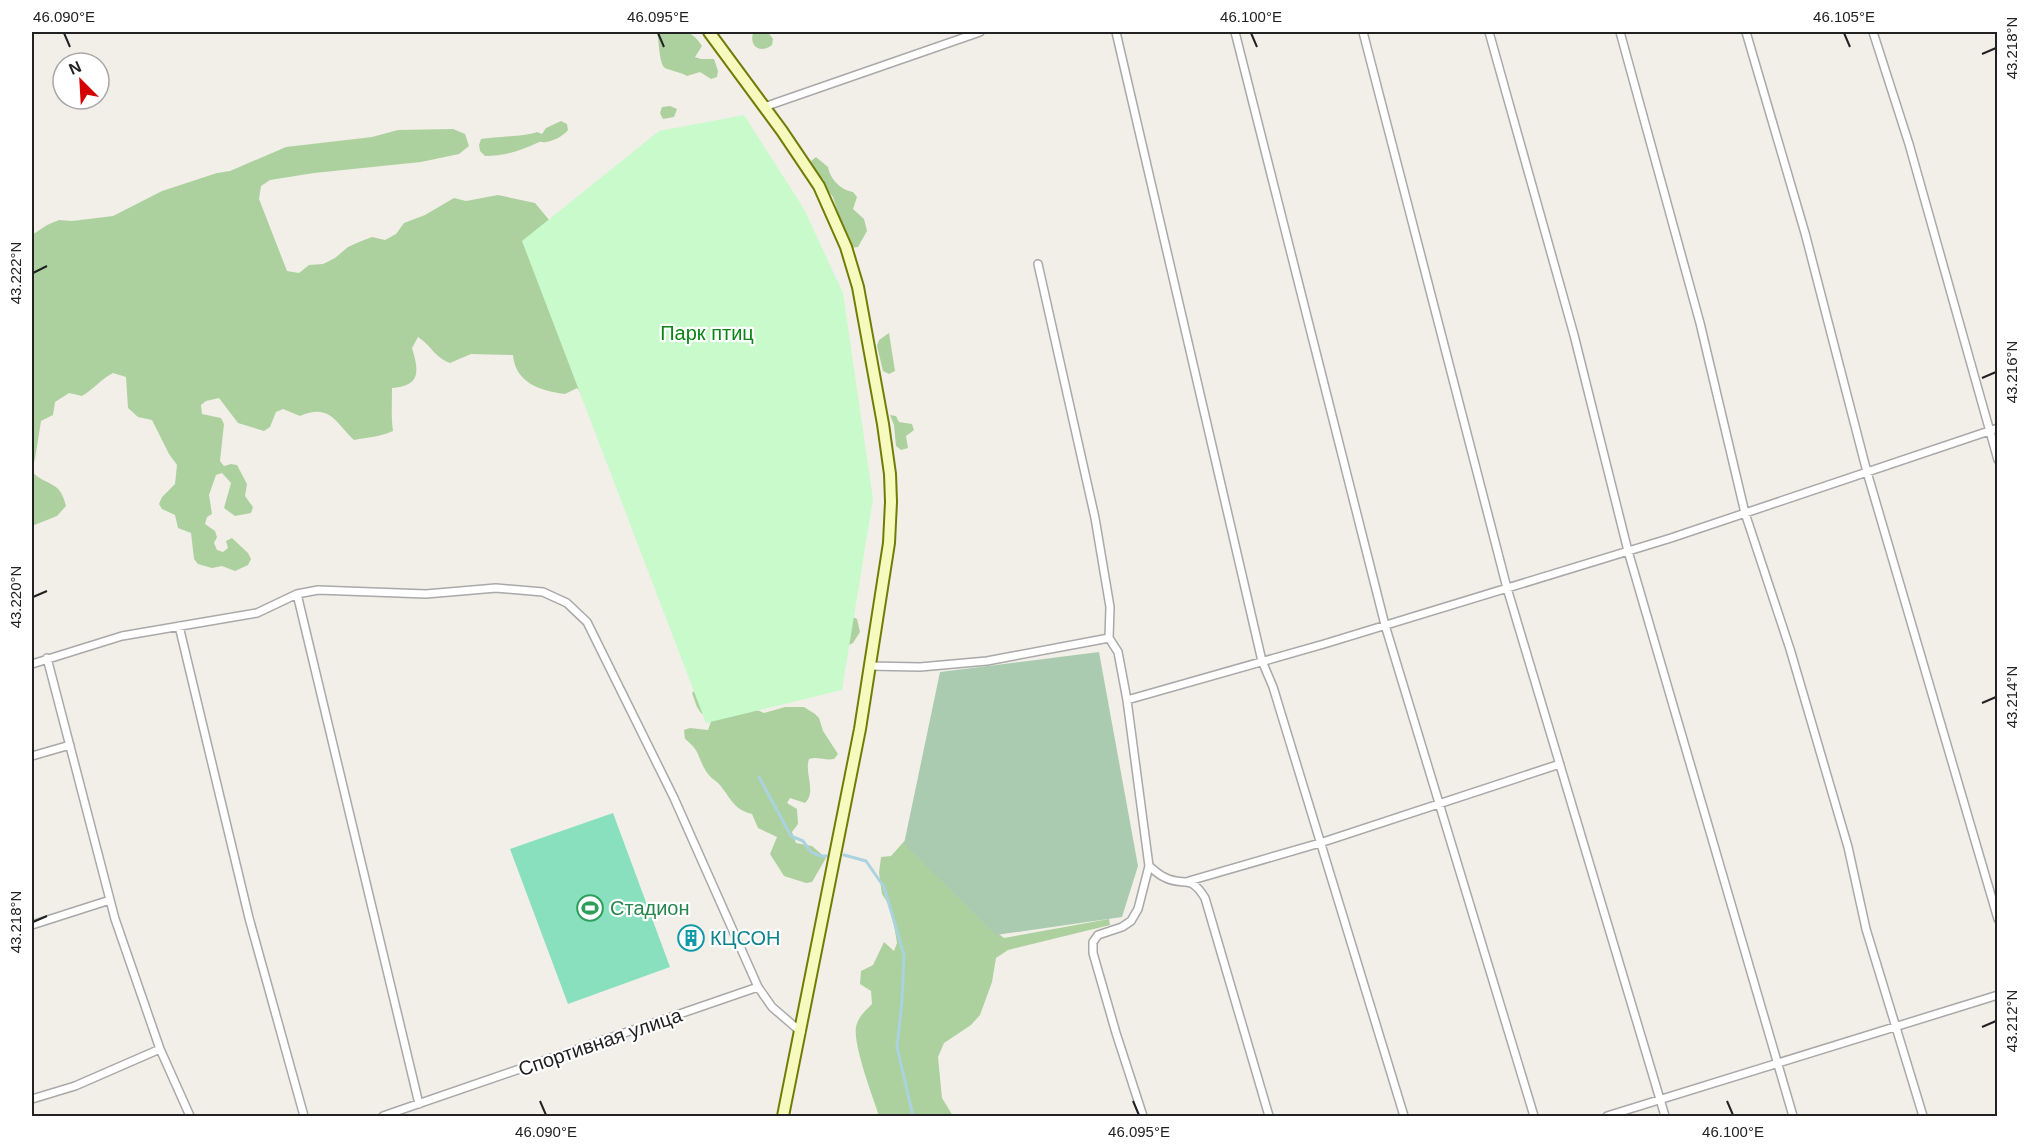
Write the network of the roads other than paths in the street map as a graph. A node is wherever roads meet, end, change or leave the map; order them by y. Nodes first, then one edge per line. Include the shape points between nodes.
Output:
1 (709, 32) edge
2 (980, 32) edge
3 (1116, 32) edge
4 (1235, 32) edge
5 (1363, 32) edge
6 (1489, 32) edge
7 (1620, 32) edge
8 (1746, 32) edge
9 (1873, 32) edge
10 (970, 33) edge
11 (764, 107) junction
12 (1038, 264) dead end
13 (1998, 428) edge
14 (1989, 431) junction
15 (1998, 460) edge
16 (1867, 472) junction
17 (1745, 513) junction
18 (1628, 551) junction
19 (1507, 588) junction
20 (297, 594) junction
21 (1385, 625) junction
22 (179, 626) junction
23 (1109, 638) junction
24 (47, 658) junction
25 (1262, 661) junction
26 (32, 664) edge
27 (869, 666) junction
28 (1127, 700) junction
29 (70, 745) junction
30 (32, 756) edge
31 (1560, 764) junction
32 (1439, 803) junction
33 (1320, 843) junction
34 (1149, 866) junction
35 (1189, 881) junction
36 (110, 900) junction
37 (1998, 919) edge
38 (32, 925) edge
39 (758, 987) junction
40 (1998, 995) edge
41 (1895, 1027) junction
42 (801, 1032) junction
43 (160, 1049) junction
44 (1776, 1063) junction
45 (32, 1099) edge
46 (1660, 1099) junction
47 (419, 1104) junction
48 (190, 1116) edge
49 (304, 1116) edge
50 (383, 1116) edge
51 (783, 1116) edge
52 (1143, 1116) edge
53 (1269, 1116) edge
54 (1404, 1116) edge
55 (1534, 1116) edge
56 (1607, 1116) edge
57 (1665, 1116) edge
58 (1793, 1116) edge
59 (1923, 1116) edge

1 - 11 main road
2 - 10 street
3 - 25 street
4 - 21 street
5 - 19 street
6 - 18 street via 1574,335
7 - 17 street via 1700,323
8 - 16 street
9 - 14 street via 1909,144
10 - 11 street
11 - 27 main road via 819,186 846,247 858,287 884,424 891,502 889,543
12 - 23 street via 1095,518 1110,607
13 - 14 street
14 - 15 street
14 - 16 street
16 - 17 street
16 - 37 street
17 - 18 street
17 - 41 street via 1797,671
18 - 19 street
18 - 44 street
19 - 21 street
19 - 31 street
20 - 22 street via 257,613
20 - 39 street via 318,590 426,594 495,588 543,592 567,603 587,622 674,798
20 - 47 street
21 - 25 street
21 - 32 street
22 - 24 street via 122,636
22 - 49 street via 249,918
23 - 27 street via 987,661 920,667
23 - 28 street via 1118,652
24 - 26 street
24 - 29 street
25 - 28 street
25 - 33 street
27 - 42 main road
28 - 34 street
29 - 30 street
29 - 36 street
31 - 32 street
31 - 46 street
32 - 33 street
32 - 55 street
33 - 35 street
33 - 54 street
34 - 35 street via 1166,879
34 - 52 street via 1131,921 1098,935 1093,953
35 - 53 street via 1205,898
36 - 38 street
36 - 43 street
39 - 42 street via 772,1007
39 - 47 street, Спортивная улица
40 - 41 street
41 - 44 street
41 - 59 street
42 - 51 main road
43 - 45 street via 75,1086
43 - 48 street
44 - 46 street
44 - 58 street
46 - 56 street
46 - 57 street
47 - 50 street, Спортивная улица

